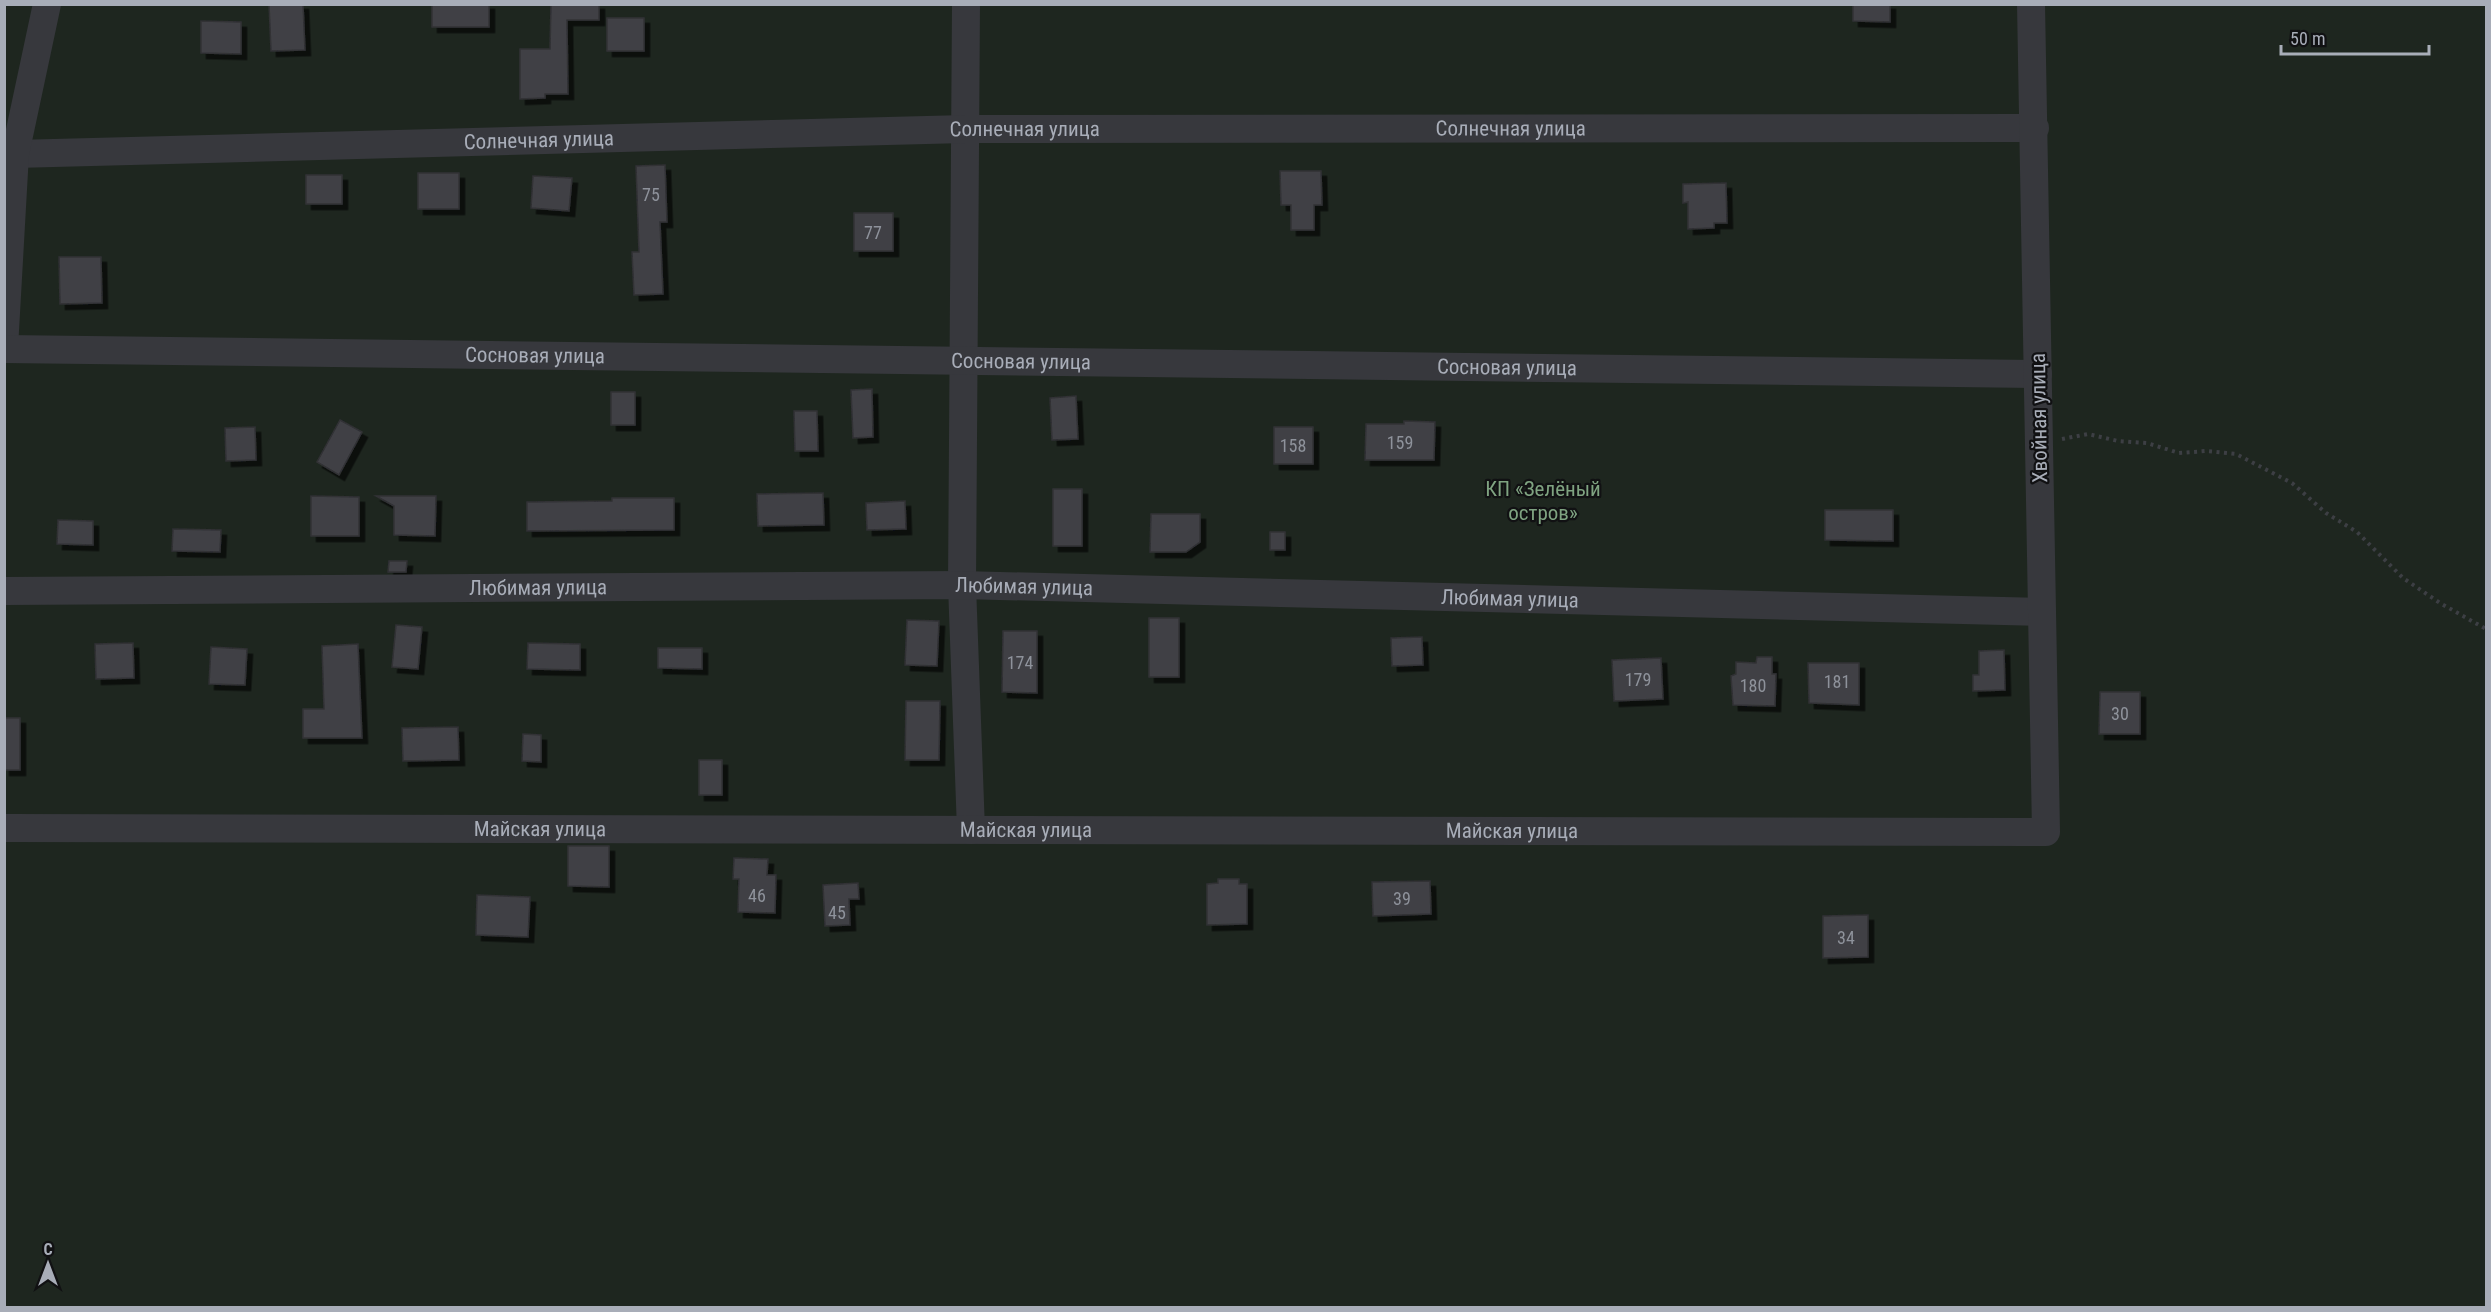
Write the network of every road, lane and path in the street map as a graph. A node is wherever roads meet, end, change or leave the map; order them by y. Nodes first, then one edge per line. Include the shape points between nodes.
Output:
1 (47, 4) edge
2 (966, 4) edge
3 (2031, 4) edge
4 (2035, 128) junction
5 (965, 129) junction
6 (15, 154) junction
7 (4, 349) edge
8 (962, 360) junction
9 (2038, 374) junction
10 (2039, 453) junction
11 (962, 585) junction
12 (4, 591) edge
13 (2042, 612) junction
14 (2487, 629) edge
15 (4, 828) edge
16 (971, 830) junction
17 (2046, 832) joint

1 - 6 street
2 - 5 street
3 - 4 street, Хвойная улица
4 - 5 street, Солнечная улица
4 - 9 street, Хвойная улица
5 - 6 street, Солнечная улица
5 - 8 street
6 - 7 street
7 - 8 street, Сосновая улица
8 - 9 street, Сосновая улица
8 - 11 street
9 - 10 street, Хвойная улица
10 - 13 street, Хвойная улица
10 - 14 path via 2066,436 2088,434 2148,443 2179,453 2236,454 2292,483 2326,513 2358,532 2403,578
11 - 12 street, Любимая улица
11 - 13 street, Любимая улица
11 - 16 street
13 - 17 street, Хвойная улица
15 - 16 street, Майская улица
16 - 17 street, Майская улица

